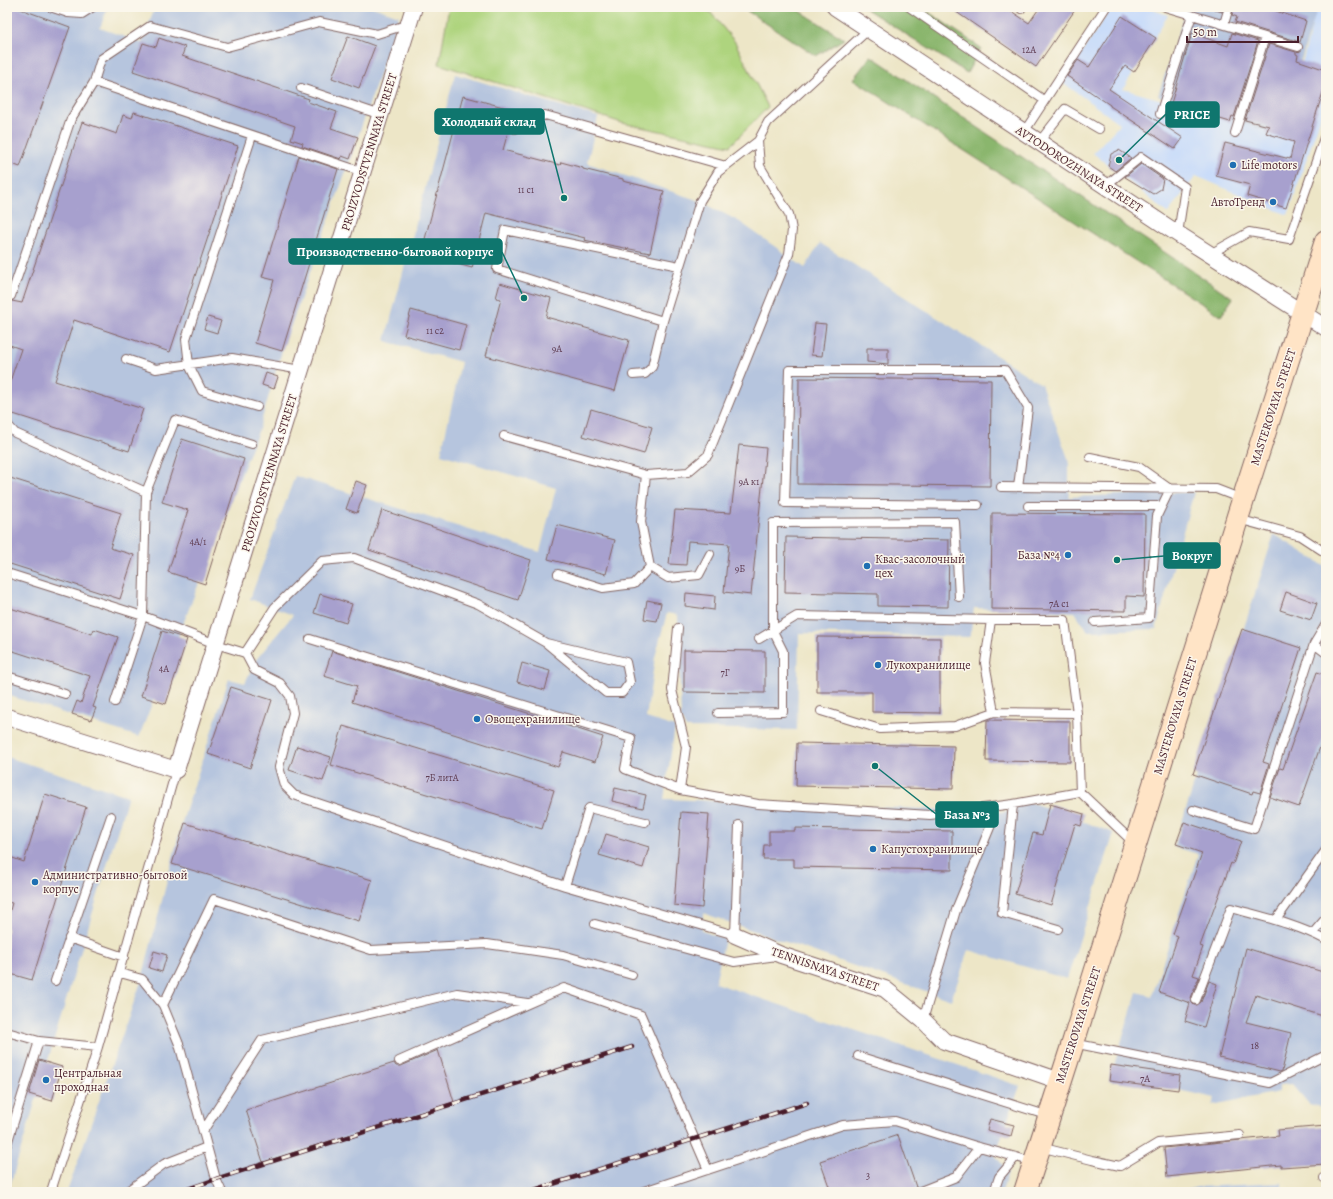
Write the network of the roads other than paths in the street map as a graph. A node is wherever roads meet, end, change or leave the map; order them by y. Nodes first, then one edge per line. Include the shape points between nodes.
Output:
1 (50, 7) edge
2 (94, 7) edge
3 (414, 7) edge
4 (834, 7) edge
5 (909, 7) edge
6 (1106, 7) edge
7 (1165, 7) edge
8 (1229, 7) edge
9 (1192, 15) junction
10 (409, 24) junction
11 (1224, 24) junction
12 (868, 30) junction
13 (1265, 37) junction
14 (1298, 46) dead end
15 (94, 82) junction
16 (301, 88) dead end
17 (1044, 100) junction
18 (1160, 114) dead end
19 (381, 115) junction
20 (515, 129) dead end
21 (1099, 129) dead end
22 (1024, 132) junction
23 (1235, 133) dead end
24 (252, 136) junction
25 (1325, 136) edge
26 (758, 141) junction
27 (1039, 142) junction
28 (726, 166) junction
29 (363, 172) junction
30 (1105, 186) junction
31 (1178, 234) junction
32 (1326, 241) edge
33 (1210, 254) junction
34 (679, 266) junction
35 (11, 296) dead end
36 (1303, 312) junction
37 (663, 321) junction
38 (1326, 328) edge
39 (126, 359) dead end
40 (189, 365) junction
41 (301, 370) junction
42 (633, 375) dead end
43 (257, 408) dead end
44 (7, 424) edge
45 (504, 436) dead end
46 (252, 444) dead end
47 (1090, 457) dead end
48 (646, 475) junction
49 (1001, 487) dead end
50 (1018, 488) junction
51 (1170, 489) junction
52 (146, 492) junction
53 (978, 505) dead end
54 (1028, 506) dead end
55 (1161, 506) junction
56 (1240, 509) junction
57 (1326, 553) edge
58 (710, 554) dead end
59 (650, 567) junction
60 (7, 573) edge
61 (558, 574) dead end
62 (959, 597) dead end
63 (143, 616) junction
64 (990, 620) junction
65 (1094, 622) dead end
66 (1326, 624) edge
67 (678, 628) dead end
68 (773, 631) junction
69 (310, 639) dead end
70 (759, 639) dead end
71 (546, 643) junction
72 (216, 644) junction
73 (1314, 644) junction
74 (246, 653) junction
75 (1326, 653) edge
76 (7, 676) edge
77 (65, 694) dead end
78 (115, 702) dead end
79 (821, 711) dead end
80 (994, 712) junction
81 (718, 713) dead end
82 (1077, 713) junction
83 (7, 717) edge
84 (176, 770) junction
85 (680, 790) junction
86 (1080, 792) junction
87 (1013, 804) junction
88 (1193, 810) dead end
89 (111, 816) dead end
90 (645, 822) dead end
91 (739, 825) dead end
92 (990, 825) dead end
93 (1135, 844) junction
94 (1326, 850) edge
95 (565, 886) junction
96 (1326, 918) edge
97 (1276, 920) junction
98 (595, 924) dead end
99 (1058, 929) dead end
100 (1313, 933) junction
101 (735, 935) junction
102 (69, 938) junction
103 (1326, 940) edge
104 (781, 955) junction
105 (124, 957) junction
106 (120, 973) junction
107 (632, 975) dead end
108 (55, 981) dead end
109 (1196, 1000) dead end
110 (528, 1004) junction
111 (163, 1005) junction
112 (923, 1020) junction
113 (7, 1032) edge
114 (39, 1041) junction
115 (1073, 1043) junction
116 (98, 1047) junction
117 (1326, 1055) edge
118 (858, 1056) dead end
119 (399, 1061) dead end
120 (1060, 1081) junction
121 (1049, 1116) junction
122 (202, 1131) junction
123 (1240, 1135) dead end
124 (7, 1144) edge
125 (207, 1147) junction
126 (978, 1147) junction
127 (1029, 1155) junction
128 (708, 1170) junction
129 (52, 1188) dead end
130 (126, 1192) edge
131 (222, 1192) edge
132 (641, 1192) edge
133 (918, 1192) edge
134 (994, 1192) edge
135 (1025, 1192) edge

1 - 2 lane via 68,13 82,14
3 - 10 street, PROIZVODSTVENNAYA STREET
4 - 12 street, AVTODOROZHNAYA STREET
5 - 17 lane
6 - 17 lane
7 - 9 lane
8 - 11 lane
9 - 11 lane
9 - 18 lane
10 - 15 lane via 377,34 319,22 227,47 150,26 101,59
10 - 19 street, PROIZVODSTVENNAYA STREET
11 - 13 lane
12 - 22 street, AVTODOROZHNAYA STREET
12 - 26 lane via 768,122
13 - 14 lane
13 - 23 lane
15 - 24 lane
15 - 35 lane via 71,119
16 - 19 lane
17 - 22 lane
19 - 29 street, PROIZVODSTVENNAYA STREET
20 - 28 lane via 545,115
21 - 27 lane via 1065,109
22 - 27 street, AVTODOROZHNAYA STREET
24 - 29 lane
24 - 40 lane via 186,339
25 - 33 lane via 1290,239 1249,232
26 - 28 lane
26 - 48 lane via 760,166 789,214 792,230 789,254 708,455 688,472
27 - 30 street, AVTODOROZHNAYA STREET
28 - 34 lane via 718,172 700,201
29 - 41 street, PROIZVODSTVENNAYA STREET
30 - 31 street, AVTODOROZHNAYA STREET
30 - 31 lane via 1141,157 1185,187
31 - 33 street, AVTODOROZHNAYA STREET
32 - 36 main road, MASTEROVAYA STREET
33 - 36 street, AVTODOROZHNAYA STREET
34 - 37 lane
34 - 37 lane via 504,230 497,269
36 - 38 street, AVTODOROZHNAYA STREET
36 - 56 main road, MASTEROVAYA STREET
37 - 42 lane via 652,367 645,374
39 - 40 lane via 156,369
40 - 41 lane via 232,358
40 - 43 lane via 202,391
41 - 72 street, PROIZVODSTVENNAYA STREET
44 - 52 lane via 15,433
45 - 48 lane
46 - 52 lane via 175,420
47 - 51 lane via 1138,467
48 - 59 lane via 641,522
49 - 50 lane
50 - 51 lane
50 - 53 lane via 1028,408 1005,370 789,370 785,503
51 - 55 lane
51 - 56 lane via 1216,489
52 - 63 lane
54 - 55 lane
55 - 65 lane via 1157,516 1149,618
56 - 57 lane via 1300,536
56 - 93 main road, MASTEROVAYA STREET
58 - 59 lane via 699,574 668,578
59 - 61 lane via 634,584 603,588
60 - 63 lane
62 - 68 lane via 955,522 773,523
63 - 72 lane
63 - 78 lane
64 - 68 lane via 798,616
64 - 80 lane via 985,663
64 - 82 lane via 1065,620
66 - 73 lane
67 - 85 lane via 672,690 686,747
68 - 70 lane
68 - 81 lane via 783,651 783,712
69 - 85 lane via 631,738 625,769
71 - 71 lane via 606,693 622,694 630,682 626,662
71 - 74 lane via 478,604 354,558 322,561 275,607
72 - 74 lane
72 - 84 street, PROIZVODSTVENNAYA STREET
73 - 75 lane
73 - 88 lane via 1254,829
74 - 95 lane via 254,670 280,683 290,696 293,713 279,767 284,785 294,794
76 - 77 lane
79 - 80 lane via 880,730 955,726
80 - 82 lane
82 - 86 lane
83 - 84 street
84 - 105 lane
85 - 87 lane via 758,804 930,816
86 - 87 lane
86 - 93 lane
87 - 99 lane via 1002,913
89 - 102 lane
90 - 95 lane via 589,808
91 - 101 lane
92 - 112 lane via 957,907
93 - 115 main road, MASTEROVAYA STREET
94 - 97 lane
95 - 101 lane
96 - 100 lane
97 - 100 lane
97 - 109 lane via 1231,908
98 - 104 lane via 734,962
100 - 103 lane
101 - 104 street, TENNISNAYA STREET
102 - 105 lane
102 - 108 lane
104 - 112 street, TENNISNAYA STREET via 885,989
105 - 106 lane
106 - 111 lane via 142,979
106 - 116 lane
107 - 111 lane via 563,955 488,944 371,950 214,899
110 - 119 lane
110 - 122 lane via 458,993 262,1040
110 - 128 lane via 564,988 641,1015
111 - 122 lane via 179,1044
112 - 120 street, TENNISNAYA STREET via 944,1041
113 - 114 lane
114 - 116 lane
114 - 124 lane
115 - 117 lane via 1270,1083
115 - 120 main road, MASTEROVAYA STREET
116 - 129 lane
118 - 121 lane
120 - 121 main road, MASTEROVAYA STREET
121 - 127 main road, MASTEROVAYA STREET
122 - 125 lane
123 - 127 lane via 1158,1143 1120,1166 1092,1160
125 - 130 lane via 164,1164
125 - 131 lane
126 - 127 lane
126 - 128 lane via 895,1121 843,1125
126 - 133 lane via 956,1177
127 - 134 lane via 999,1177
127 - 135 main road, MASTEROVAYA STREET
128 - 132 lane

